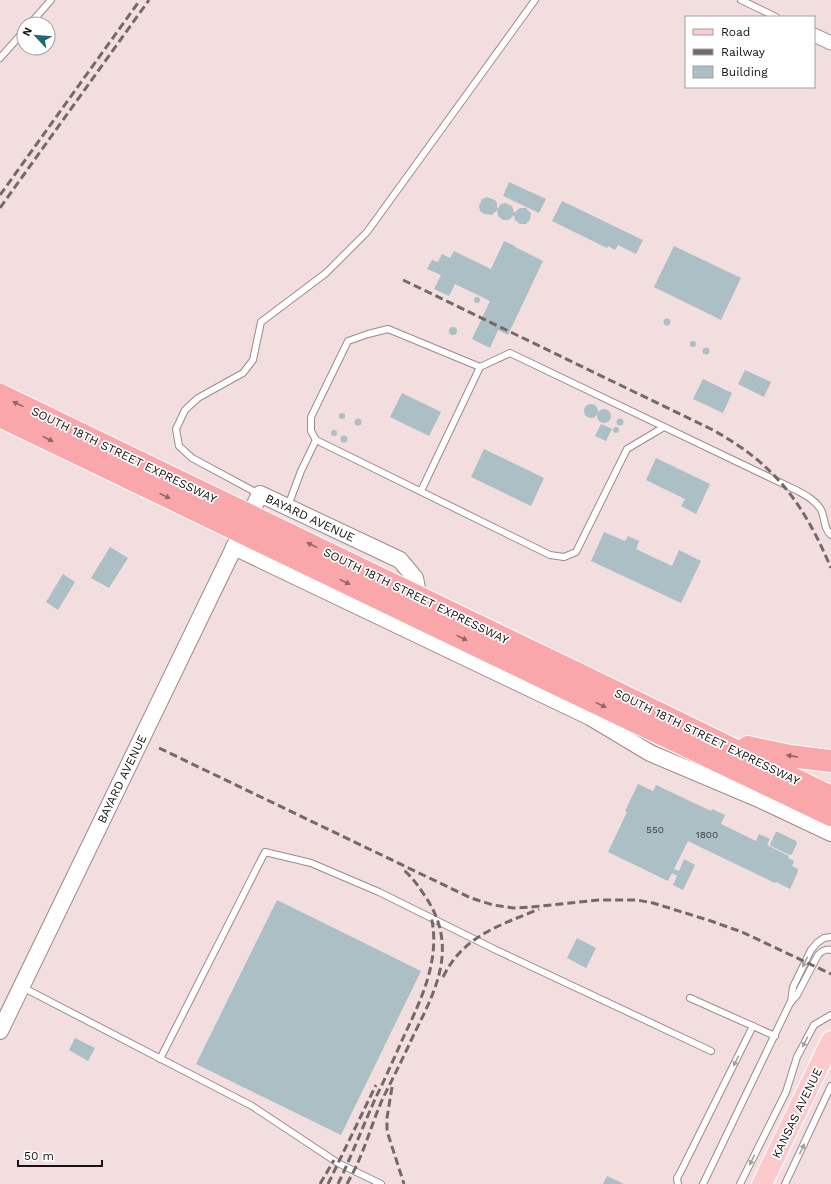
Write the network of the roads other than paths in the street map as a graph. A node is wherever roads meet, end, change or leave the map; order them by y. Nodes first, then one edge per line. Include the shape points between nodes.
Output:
1 (51, 0) edge
2 (535, 0) edge
3 (741, 0) edge
4 (37, 16) edge
5 (774, 16) edge
6 (815, 35) edge
7 (16, 40) edge
8 (831, 43) edge
9 (0, 58) edge
10 (480, 367) junction
11 (0, 395) edge
12 (0, 416) edge
13 (664, 427) junction
14 (316, 440) junction
15 (421, 492) junction
16 (260, 494) junction
17 (287, 507) junction
18 (831, 535) edge
19 (234, 547) junction
20 (678, 723) junction
21 (831, 761) edge
22 (831, 797) edge
23 (831, 802) edge
24 (831, 815) edge
25 (831, 833) edge
26 (831, 937) edge
27 (831, 950) edge
28 (22, 987) junction
29 (690, 998) dead end
30 (790, 1003) junction
31 (831, 1015) edge
32 (753, 1026) junction
33 (0, 1031) edge
34 (775, 1036) junction
35 (831, 1041) edge
36 (711, 1051) dead end
37 (160, 1059) junction
38 (831, 1086) edge
39 (382, 1184) edge
40 (678, 1184) edge
41 (703, 1184) edge
42 (740, 1184) edge
43 (762, 1184) edge
44 (785, 1184) edge

1 - 4 lane
2 - 16 lane via 367,232 326,273 261,322 253,360 244,373 198,398 184,410 176,429 179,446 192,458
3 - 5 lane
6 - 8 street
7 - 9 lane
10 - 13 lane via 510,353
10 - 14 lane via 388,329 348,341 311,417 311,431
10 - 15 lane
20 -> 11 highway, SOUTH 18TH STREET EXPRESSWAY, bridge
12 -> 24 highway, SOUTH 18TH STREET EXPRESSWAY, bridge
13 - 15 lane via 627,449 576,552 564,557 550,555
13 - 18 lane via 810,498 822,510 827,531
14 - 15 lane
14 - 17 lane
16 - 17 street, BAYARD AVENUE
16 - 19 street, BAYARD AVENUE
17 - 23 street, BAYARD AVENUE via 400,560 415,578 419,599
19 - 25 street via 590,717 650,753
19 - 28 street, BAYARD AVENUE
21 -> 20 highway via 752,748 699,727
20 - 22 highway, SOUTH 18TH STREET EXPRESSWAY
26 -> 30 lane via 824,938 811,950 793,988
27 - 30 lane via 824,950 818,954 797,995
28 - 33 street, BAYARD AVENUE
28 - 37 lane
29 - 32 lane
30 - 34 lane
31 -> 42 lane via 814,1026 797,1057 786,1092
32 - 34 lane
32 -> 40 lane via 677,1178
34 - 41 lane
35 - 43 main road, KANSAS AVENUE
36 - 37 lane via 379,892 311,863 265,852
37 - 39 lane via 252,1106 338,1163
44 -> 38 lane

